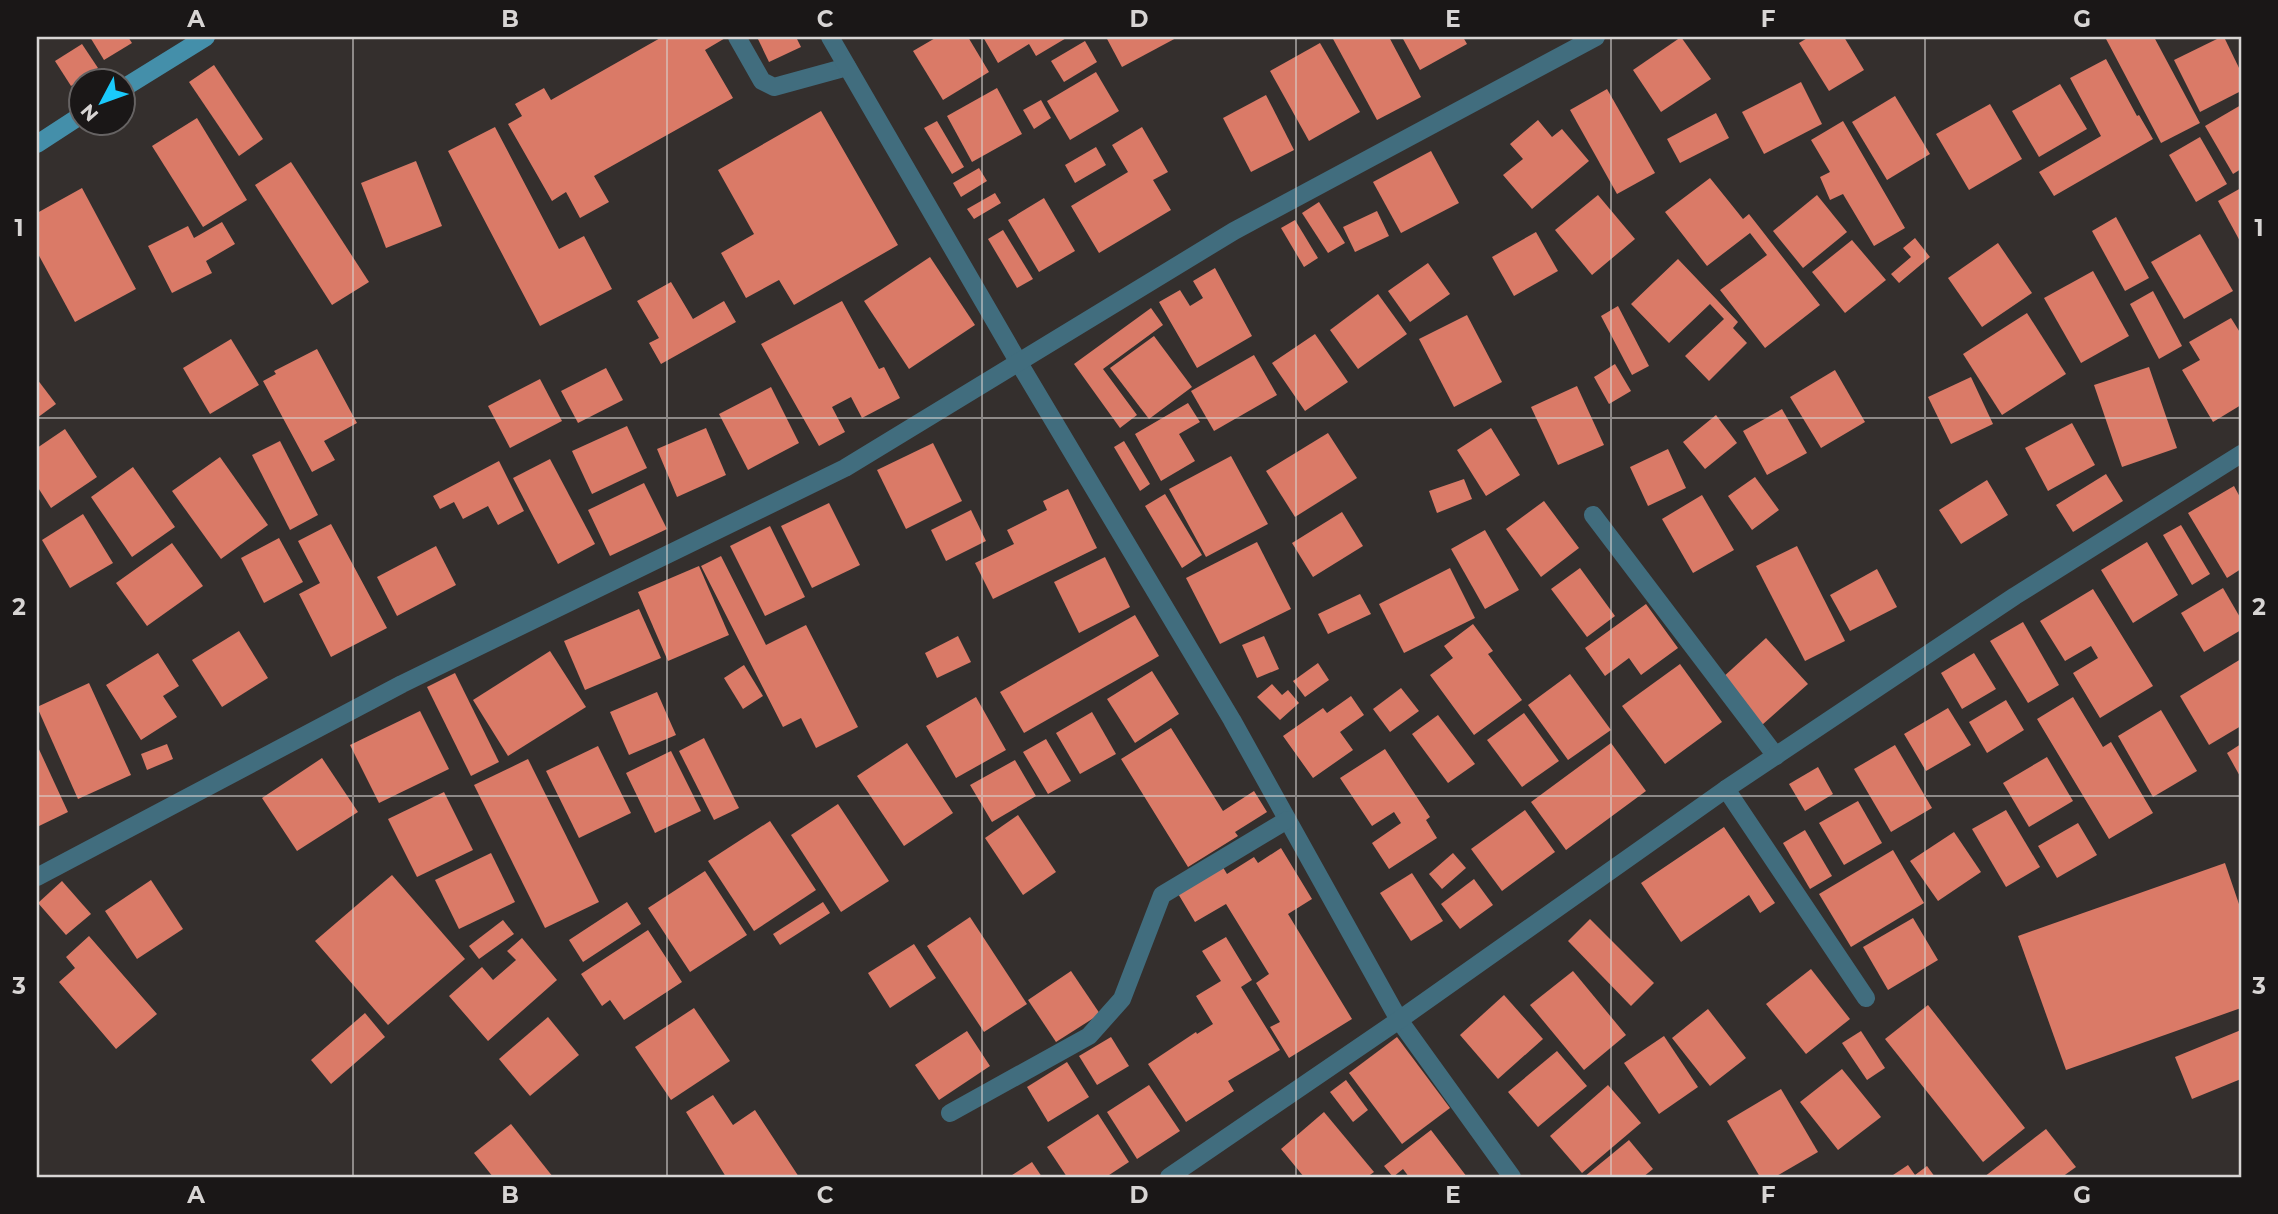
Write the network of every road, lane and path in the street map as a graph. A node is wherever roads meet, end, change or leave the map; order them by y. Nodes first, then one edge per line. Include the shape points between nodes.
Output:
1 (206, 37) edge
2 (737, 37) edge
3 (830, 37) edge
4 (1596, 37) edge
5 (847, 66) junction
6 (136, 80) edge
7 (66, 125) edge
8 (37, 144) edge
9 (1019, 363) junction
10 (2241, 454) edge
11 (1592, 516) dead end
12 (1776, 756) junction
13 (1727, 789) junction
14 (1287, 820) junction
15 (37, 877) edge
16 (1866, 998) dead end
17 (1399, 1020) junction
18 (950, 1113) dead end
19 (1169, 1177) edge
20 (1512, 1177) edge

1 - 6 street
2 - 5 street via 762,81 774,87
3 - 5 street
4 - 9 street via 1234,230
5 - 9 street
7 - 8 street
9 - 14 street
9 - 15 street via 845,468 402,684
10 - 12 street via 2015,596
11 - 12 street
12 - 13 street
13 - 16 street
13 - 17 street
14 - 17 street
14 - 18 street via 1162,895 1122,999 1089,1036
17 - 19 street
17 - 20 street

